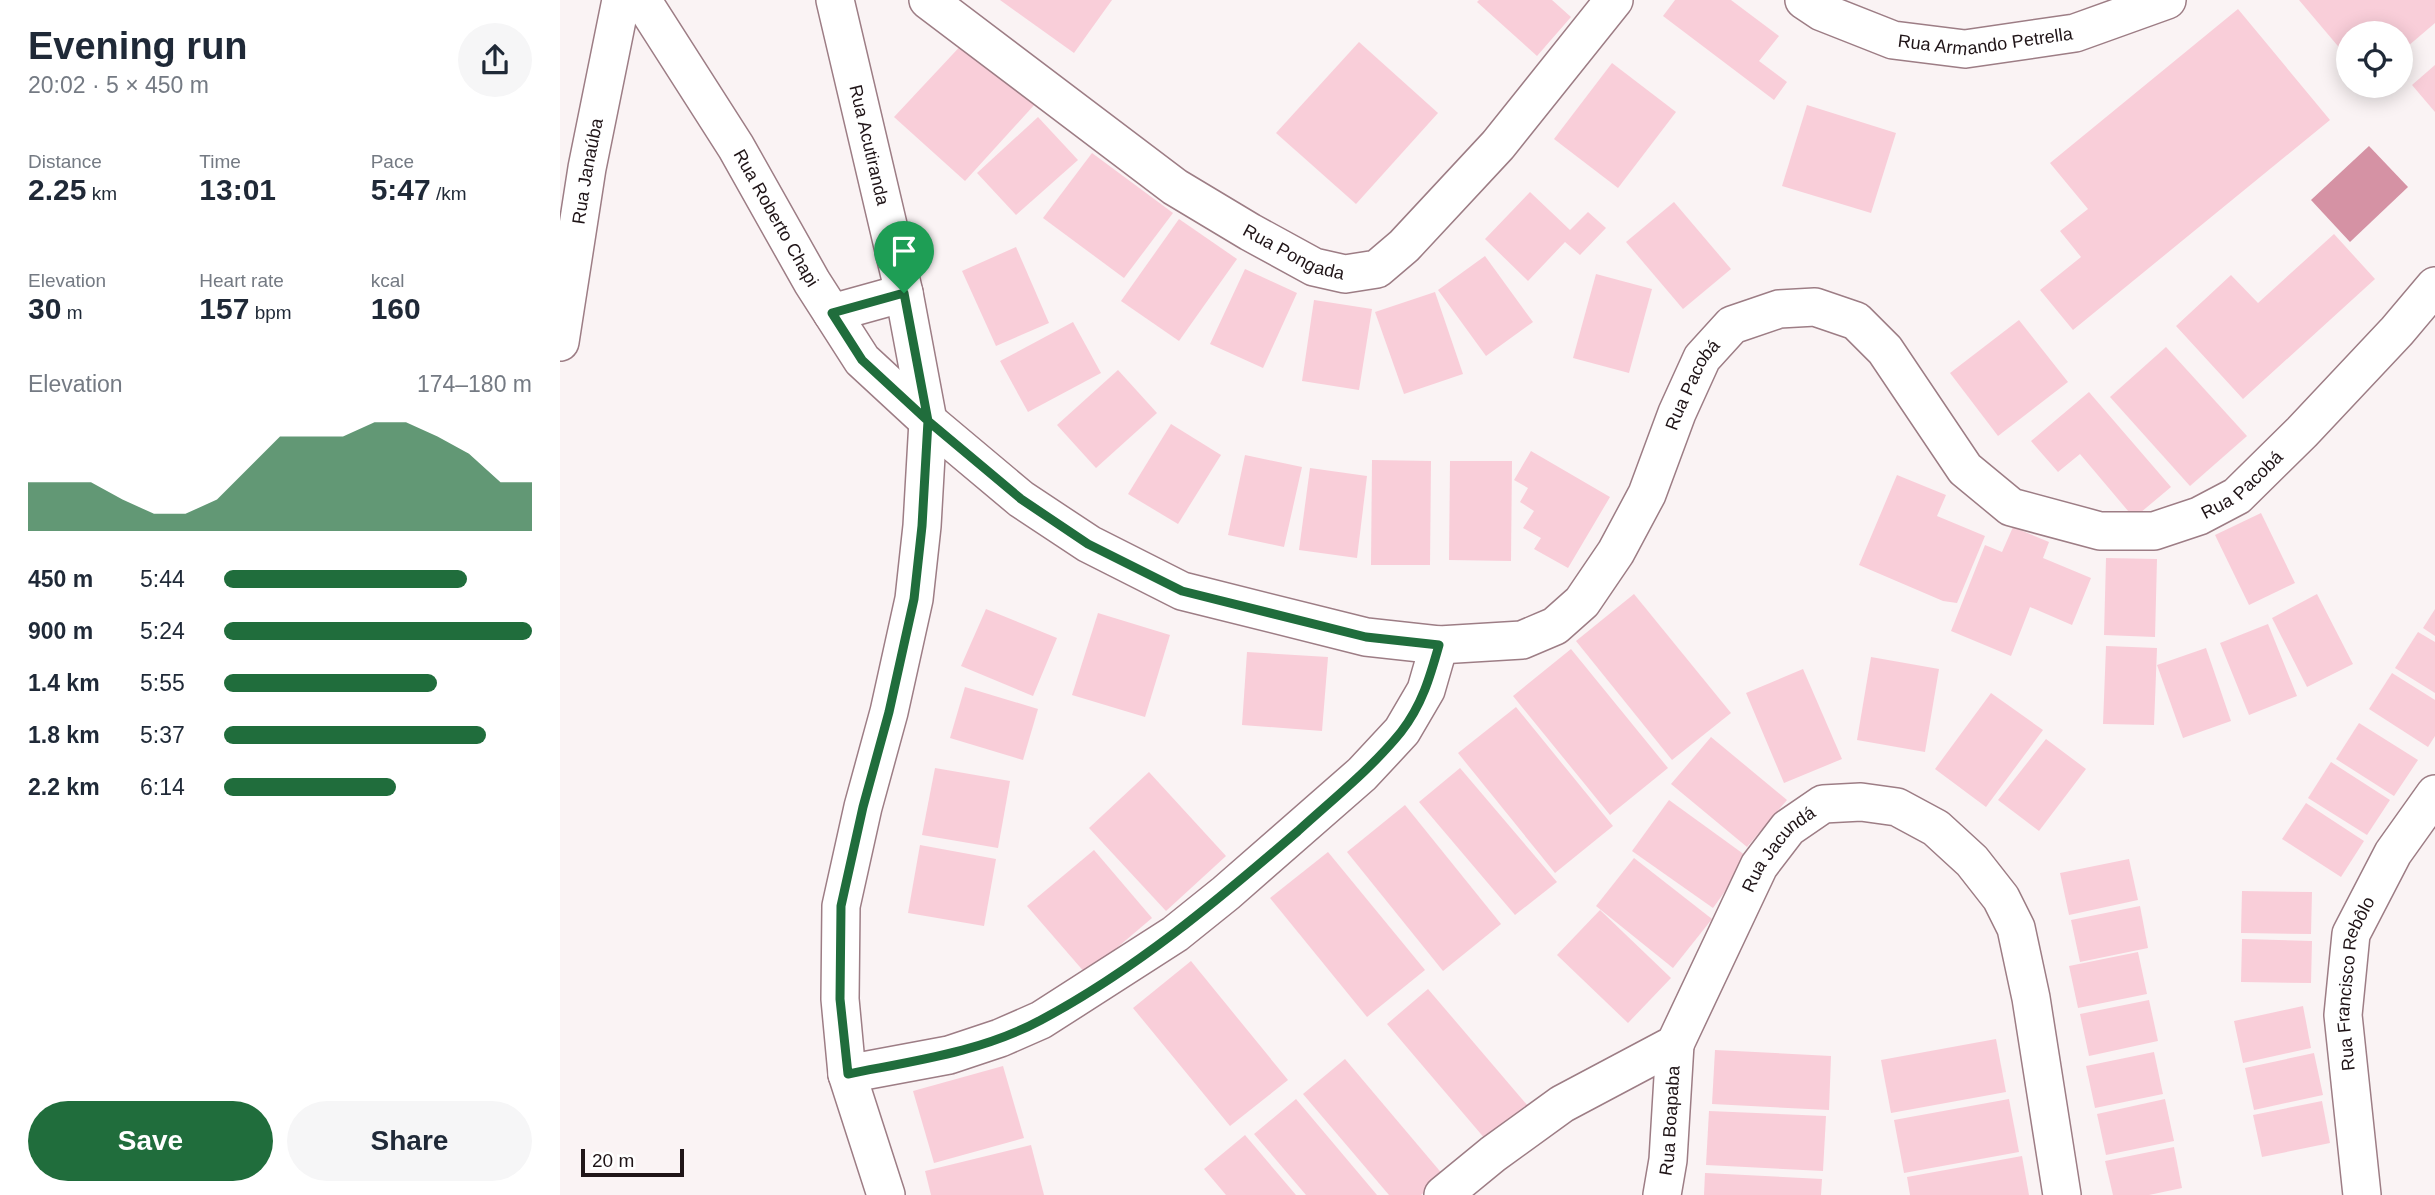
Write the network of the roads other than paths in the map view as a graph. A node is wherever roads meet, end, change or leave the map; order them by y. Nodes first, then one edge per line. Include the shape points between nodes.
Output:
1 (621, 0) edge
2 (642, 0) edge
3 (835, 0) edge
4 (928, 0) edge
5 (1614, 0) edge
6 (1804, 0) edge
7 (2167, 0) edge
8 (2435, 286) edge
9 (904, 293) junction
10 (832, 313) junction
11 (560, 342) edge
12 (928, 421) junction
13 (1439, 645) junction
14 (2435, 794) edge
15 (1675, 1044) junction
16 (848, 1074) junction
17 (886, 1195) edge
18 (1443, 1195) edge
19 (1662, 1195) edge
20 (2062, 1195) edge
21 (2361, 1195) edge

1 - 11 street, Rua Janaúba via 587,168
2 - 10 street, Rua Roberto Chapi via 736,147
3 - 9 street, Rua Acutiranda
4 - 5 street, Rua Pongada via 1175,187 1314,267 1345,274 1377,269 1404,246 1499,145
6 - 7 street, Rua Armando Petrella via 1822,12 1893,40 1965,49 2075,33
8 - 13 street, Rua Pacobá via 2237,496 2199,516 2154,531 2100,531 2011,507 1965,469 1885,350 1856,321 1815,307 1779,309 1732,325 1702,358 1647,494 1582,602 1555,626 1522,640
9 - 10 street
9 - 12 street, Rua Acutiranda
10 - 12 street, Rua Roberto Chapi via 862,360
12 - 13 street, Rua Pacobá via 1021,499 1088,544 1182,591 1366,637
12 - 16 street, Rua Acutiranda via 914,599 841,906 840,999
13 - 16 street via 1426,691 1402,731 1362,774 1175,934 1041,1020 1000,1038 949,1055
14 - 21 street, Rua Francisco Rebôlo via 2393,853 2351,934 2343,1014
15 - 18 street via 1562,1104
15 - 19 street, Rua Boapaba
15 - 20 street, Rua Jacundá via 1759,866 1788,828 1823,804 1861,802 1897,807 1936,828 1972,860 2001,898 2015,928
16 - 17 street, Rua Acutiranda

